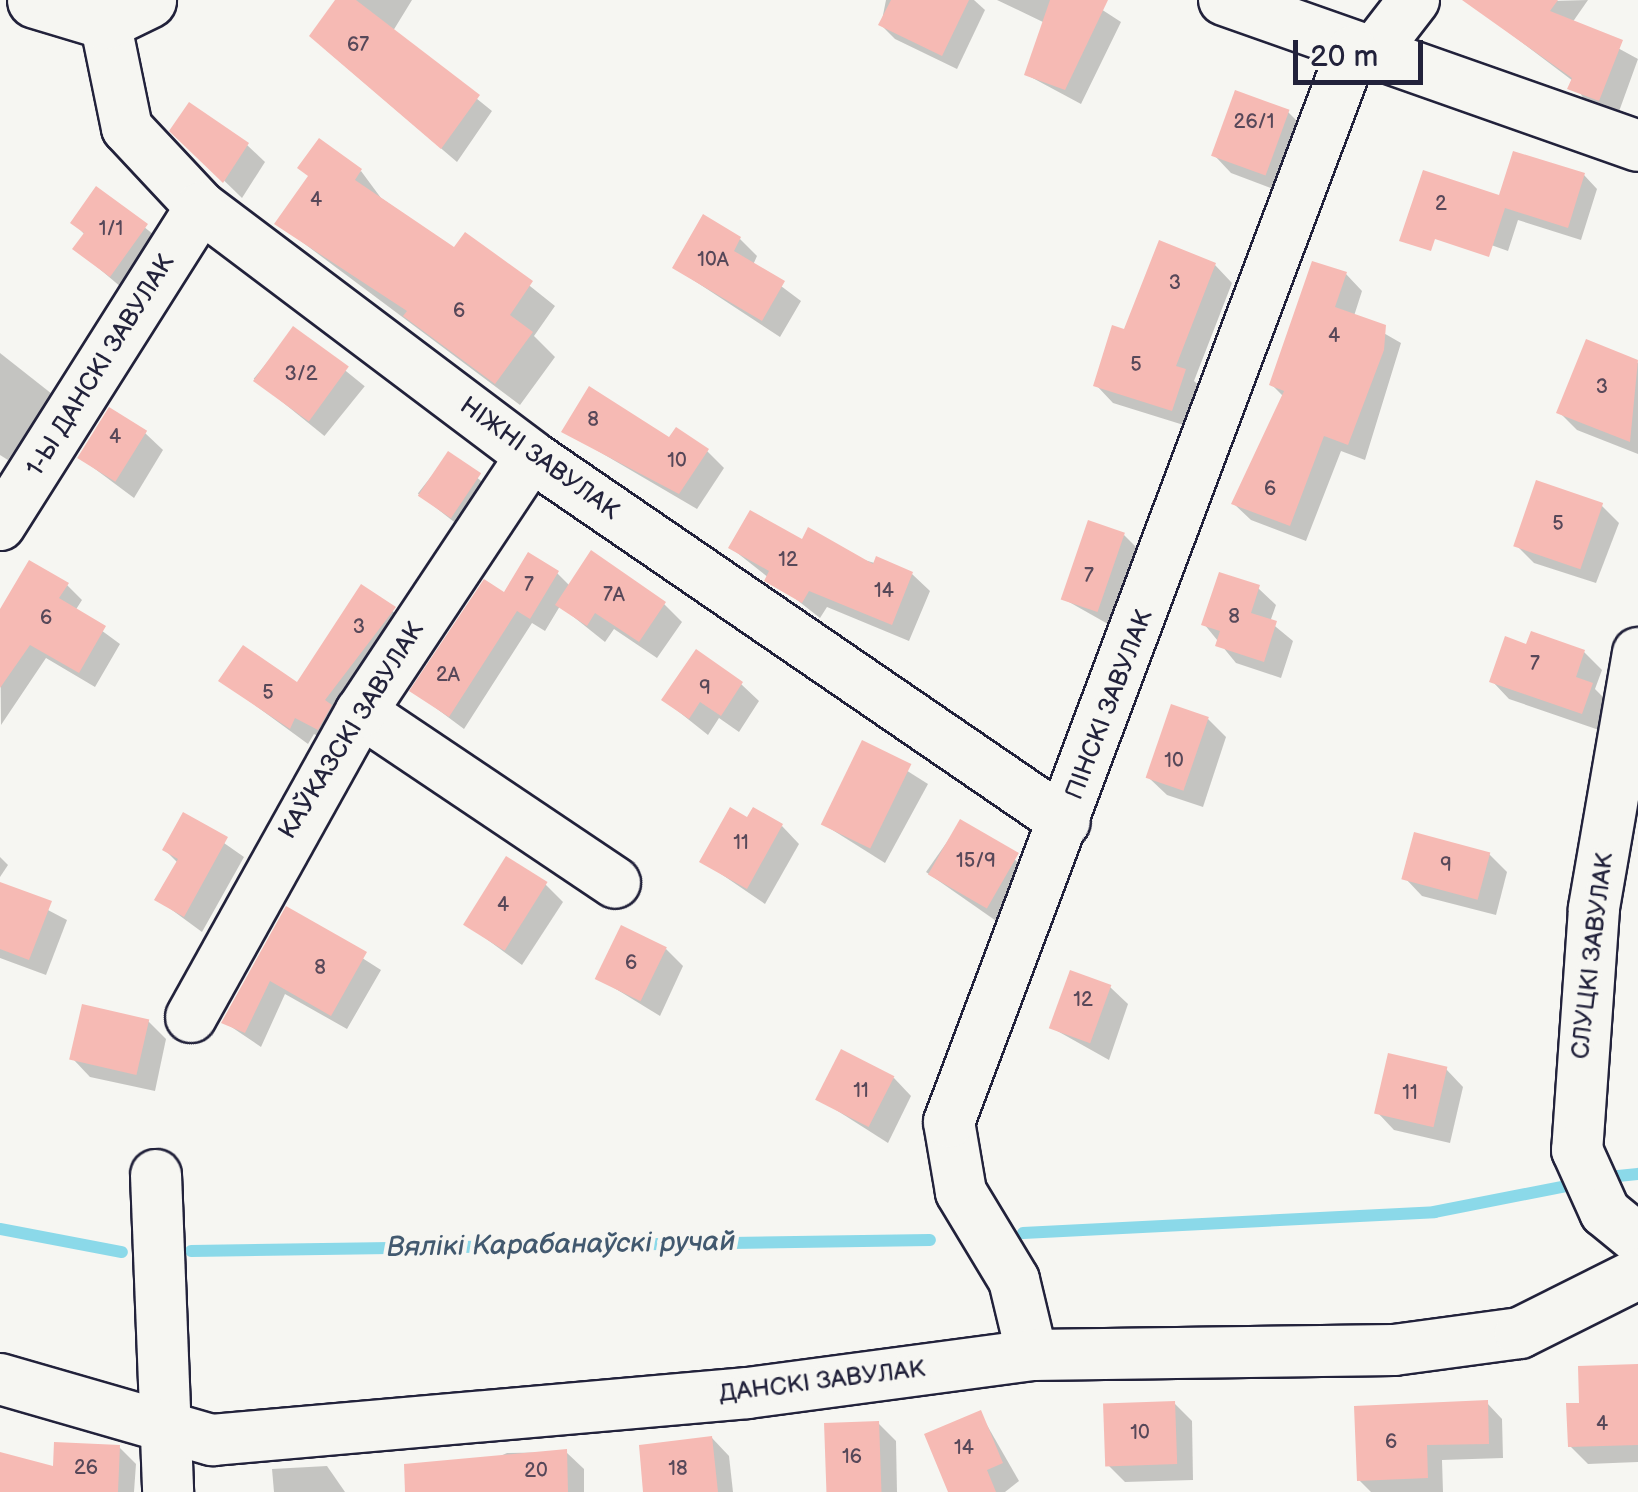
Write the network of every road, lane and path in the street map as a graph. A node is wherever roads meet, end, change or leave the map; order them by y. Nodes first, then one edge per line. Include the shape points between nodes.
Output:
1 (35, 0) edge
2 (1224, 0) edge
3 (1414, 0) edge
4 (126, 11) edge
5 (1361, 54) junction
6 (1638, 146) edge
7 (201, 207) junction
8 (531, 456) junction
9 (0, 524) edge
10 (1638, 653) edge
11 (361, 712) junction
12 (1065, 822) junction
13 (616, 883) dead end
14 (192, 1017) dead end
15 (156, 1175) dead end
16 (1638, 1240) edge
17 (1638, 1274) edge
18 (1032, 1355) junction
19 (0, 1379) edge
20 (172, 1432) junction
21 (168, 1492) edge

1 - 4 main road
2 - 5 street
3 - 5 street, ПІНСКІ ЗАВУЛАК
4 - 7 street, НІЖНІ ЗАВУЛАК via 127,128
5 - 6 street
5 - 12 street, ПІНСКІ ЗАВУЛАК
7 - 8 street, НІЖНІ ЗАВУЛАК
7 - 9 street, 1-Ы ДАНСКІ ЗАВУЛАК
8 - 11 street, КАЎКАЗСКІ ЗАВУЛАК
8 - 12 street, НІЖНІ ЗАВУЛАК
10 - 16 street, СЛУЦКІ ЗАВУЛАК via 1594,909 1577,1150 1605,1212
11 - 13 street
11 - 14 street, КАЎКАЗСКІ ЗАВУЛАК
12 - 18 street, ПІНСКІ ЗАВУЛАК via 949,1122 961,1192 1014,1280
15 - 20 street
17 - 18 street, ДАНСКІ ЗАВУЛАК via 1520,1333 1394,1350
18 - 20 street, ДАНСКІ ЗАВУЛАК via 669,1400 212,1440
19 - 20 street, ДАНСКІ ЗАВУЛАК
20 - 21 street

